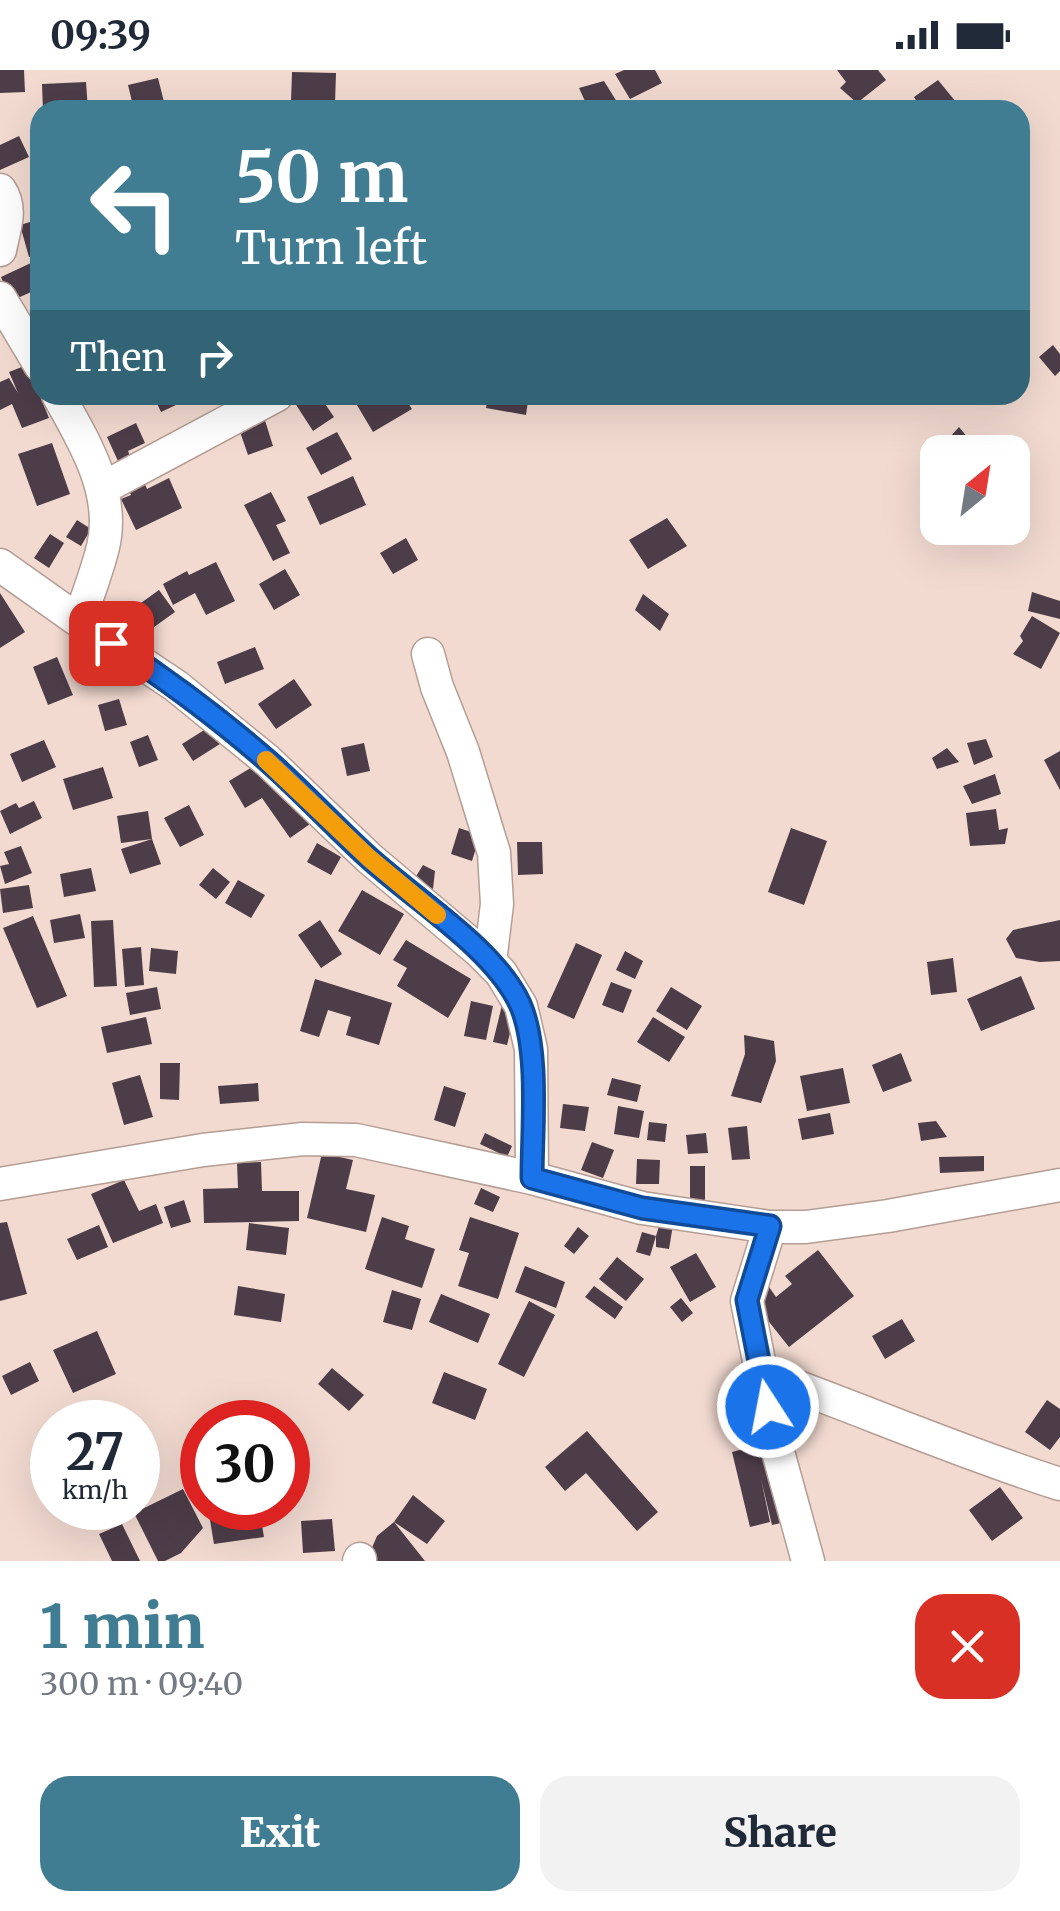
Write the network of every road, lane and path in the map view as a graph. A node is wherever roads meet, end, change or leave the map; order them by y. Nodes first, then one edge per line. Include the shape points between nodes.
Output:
1 (0, 190) edge
2 (0, 250) edge
3 (0, 298) edge
4 (30, 348) edge
5 (63, 405) edge
6 (258, 405) edge
7 (103, 488) junction
8 (0, 565) edge
9 (79, 621) junction
10 (428, 654) dead end
11 (490, 962) junction
12 (532, 1178) junction
13 (0, 1184) edge
14 (1060, 1185) edge
15 (770, 1226) junction
16 (760, 1373) junction
17 (1060, 1484) edge
18 (808, 1561) edge

1 - 2 street via 8,210
3 - 4 street
5 - 7 street
6 - 7 street
7 - 9 street via 103,545
8 - 9 street
9 - 11 street via 176,686 268,762
10 - 11 street via 494,854
11 - 12 street via 521,1006 531,1048
12 - 13 street via 356,1140 303,1139
12 - 15 street via 642,1208
14 - 15 street via 888,1216
15 - 16 street via 747,1300
16 - 17 street
16 - 18 street

